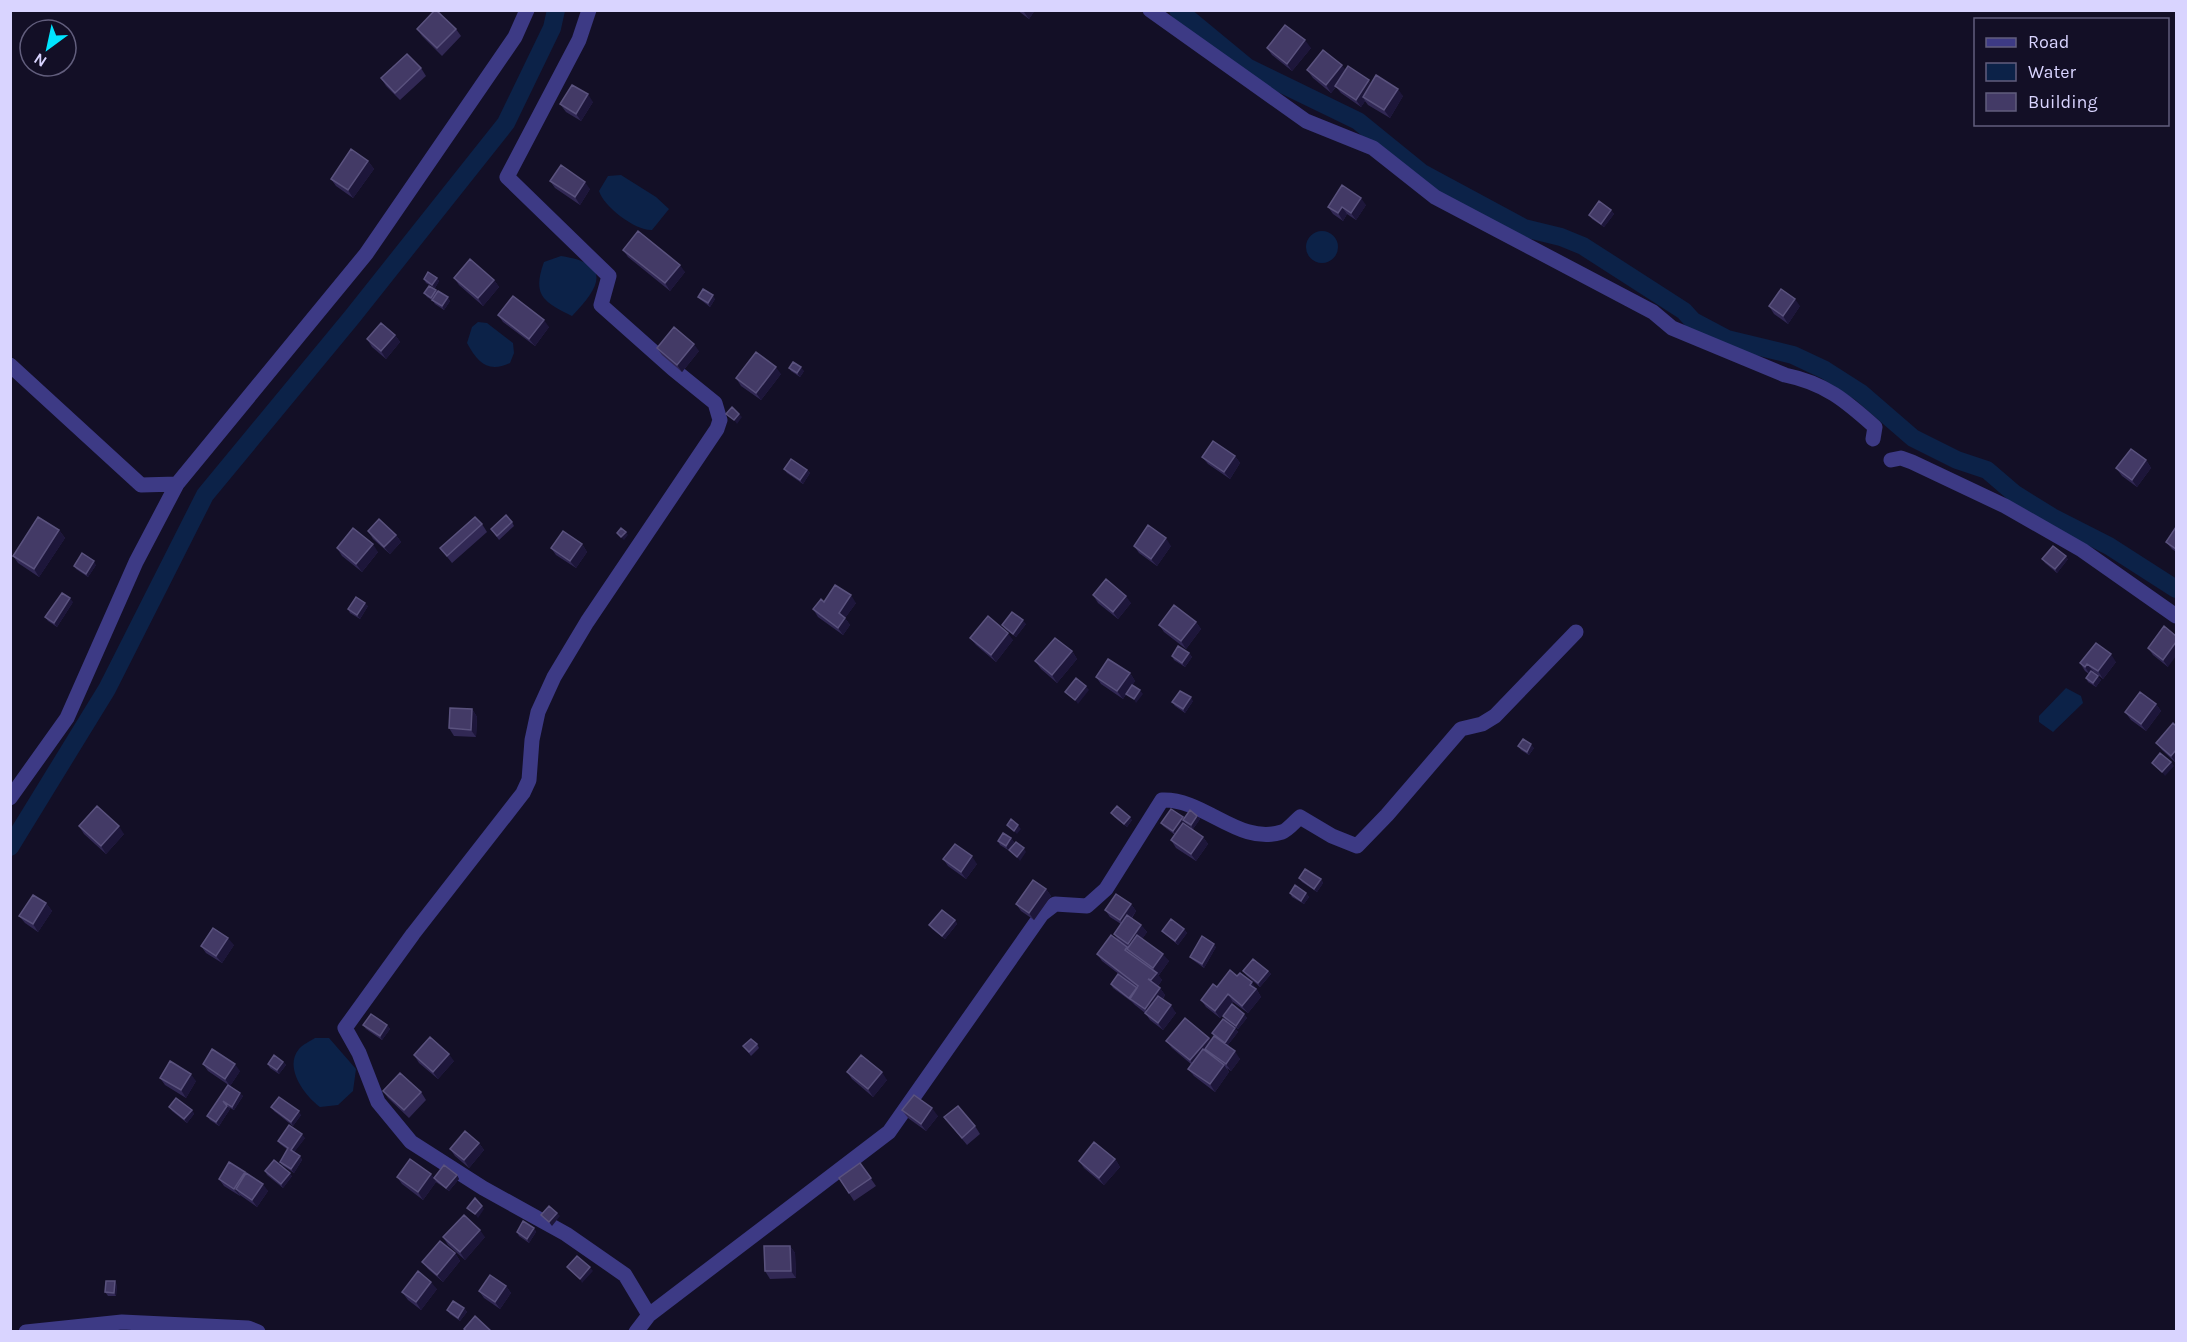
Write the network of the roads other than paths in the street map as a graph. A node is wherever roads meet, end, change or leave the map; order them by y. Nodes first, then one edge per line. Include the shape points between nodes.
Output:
1 (527, 10) edge
2 (590, 10) edge
3 (1150, 10) edge
4 (10, 365) edge
5 (1873, 439) dead end
6 (1892, 460) dead end
7 (177, 484) junction
8 (2176, 616) edge
9 (1576, 632) dead end
10 (10, 798) edge
11 (649, 1315) junction
12 (26, 1332) edge
13 (258, 1332) edge
14 (636, 1332) edge

1 - 7 street via 515,37 366,254
2 - 11 street via 579,40 507,177 609,276 601,305 715,403 720,420 554,677 536,720 529,780 523,793 345,1028 378,1102 411,1142 566,1234 625,1275
3 - 5 street via 1306,121 1372,148 1435,197 1653,312 1672,328 1785,375 1804,379 1844,399 1875,427
4 - 7 street via 141,485
6 - 8 street via 1912,462 2005,506 2082,550
7 - 10 street via 136,562 67,718
9 - 11 street via 1495,716 1461,729 1357,846 1300,817 1282,832 1257,833 1241,830 1206,812 1162,800 1106,889 1087,906 1054,904 1042,914 889,1132
11 - 14 street
12 - 13 street via 122,1322 248,1328

